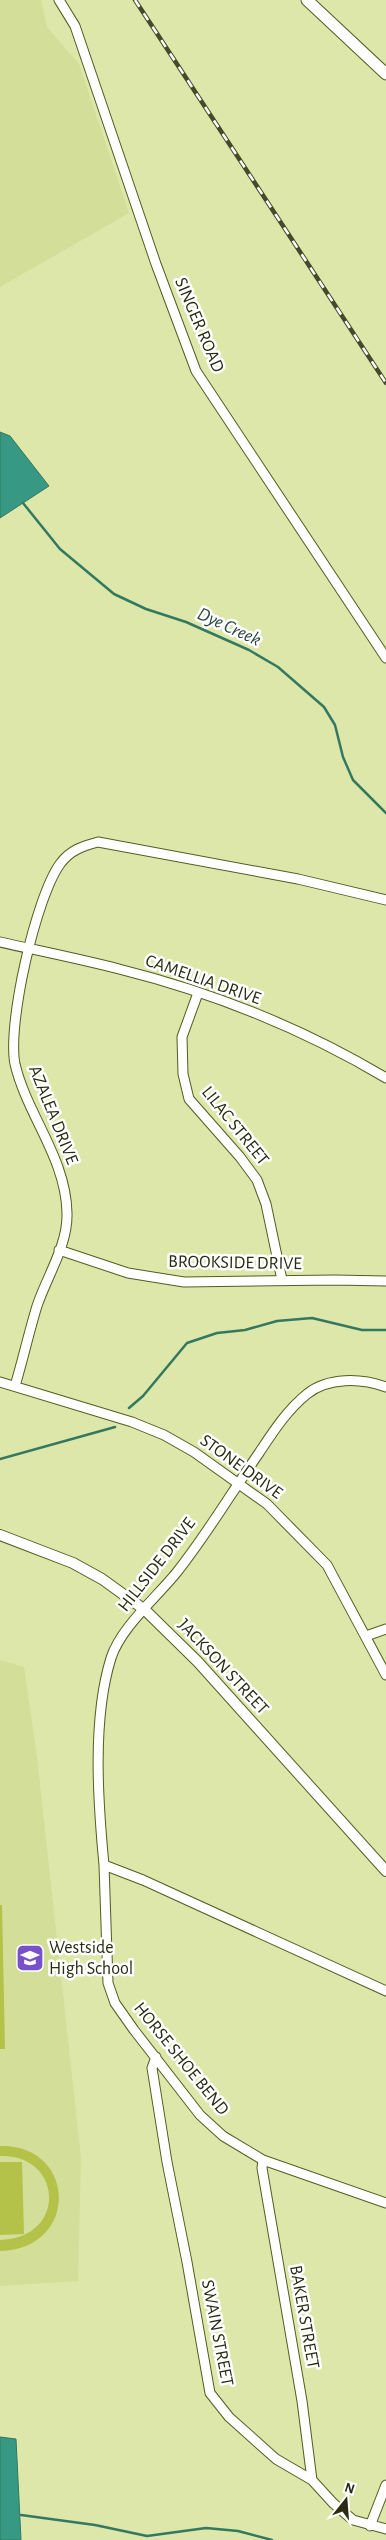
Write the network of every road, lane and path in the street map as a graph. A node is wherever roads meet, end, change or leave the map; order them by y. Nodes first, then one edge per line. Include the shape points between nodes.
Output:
1 (59, 0) edge
2 (307, 0) edge
3 (386, 74) edge
4 (386, 658) edge
5 (386, 900) edge
6 (0, 942) edge
7 (29, 949) junction
8 (198, 993) junction
9 (386, 1078) edge
10 (58, 1250) junction
11 (282, 1280) junction
12 (386, 1282) edge
13 (0, 1382) edge
14 (15, 1386) junction
15 (386, 1387) edge
16 (238, 1483) junction
17 (0, 1535) edge
18 (145, 1610) junction
19 (386, 1629) edge
20 (366, 1636) junction
21 (386, 1675) edge
22 (104, 1865) junction
23 (386, 1871) edge
24 (386, 1991) edge
25 (156, 2057) junction
26 (263, 2160) junction
27 (386, 2203) edge
28 (312, 2480) junction
29 (386, 2485) edge
30 (370, 2526) junction
31 (386, 2529) edge

1 - 4 street, SINGER ROAD via 75,26 196,371
2 - 3 main road
5 - 7 street, AZALEA DRIVE via 289,877 98,842 77,847 60,864 44,900
6 - 7 street, CAMELLIA DRIVE
7 - 8 street, CAMELLIA DRIVE via 120,969
7 - 10 street, AZALEA DRIVE via 14,1016 13,1045 15,1064 54,1152 63,1188 67,1213
8 - 9 street, CAMELLIA DRIVE via 306,1036
8 - 11 street, LILAC STREET via 182,1037 189,1099 257,1180 266,1204
10 - 11 street, BROOKSIDE DRIVE via 128,1273 184,1282
10 - 14 street, AZALEA DRIVE
11 - 12 street, BROOKSIDE DRIVE
13 - 14 street, STONE DRIVE
14 - 16 street, STONE DRIVE via 164,1435
15 - 16 street, HILLSIDE DRIVE via 354,1381 328,1383 307,1394 281,1420
16 - 18 street, HILLSIDE DRIVE via 178,1570
16 - 20 street, STONE DRIVE via 267,1504 327,1565
17 - 18 street, JACKSON STREET via 73,1563
18 - 22 street, HILLSIDE DRIVE via 125,1632 112,1655 106,1675 97,1797
18 - 23 street, JACKSON STREET via 198,1662
19 - 20 street
20 - 21 street, STONE DRIVE
22 - 24 street
22 - 25 street, HORSE SHOE BEND via 108,1983 116,2002
25 - 26 street, HORSE SHOE BEND via 200,2115 223,2136
25 - 28 street, SWAIN STREET via 152,2068 167,2162 210,2393 229,2417 276,2459
26 - 27 street, HORSE SHOE BEND
26 - 28 street, BAKER STREET
28 - 30 street, SWAIN STREET via 353,2520
29 - 30 street
30 - 31 street, SWAIN STREET

